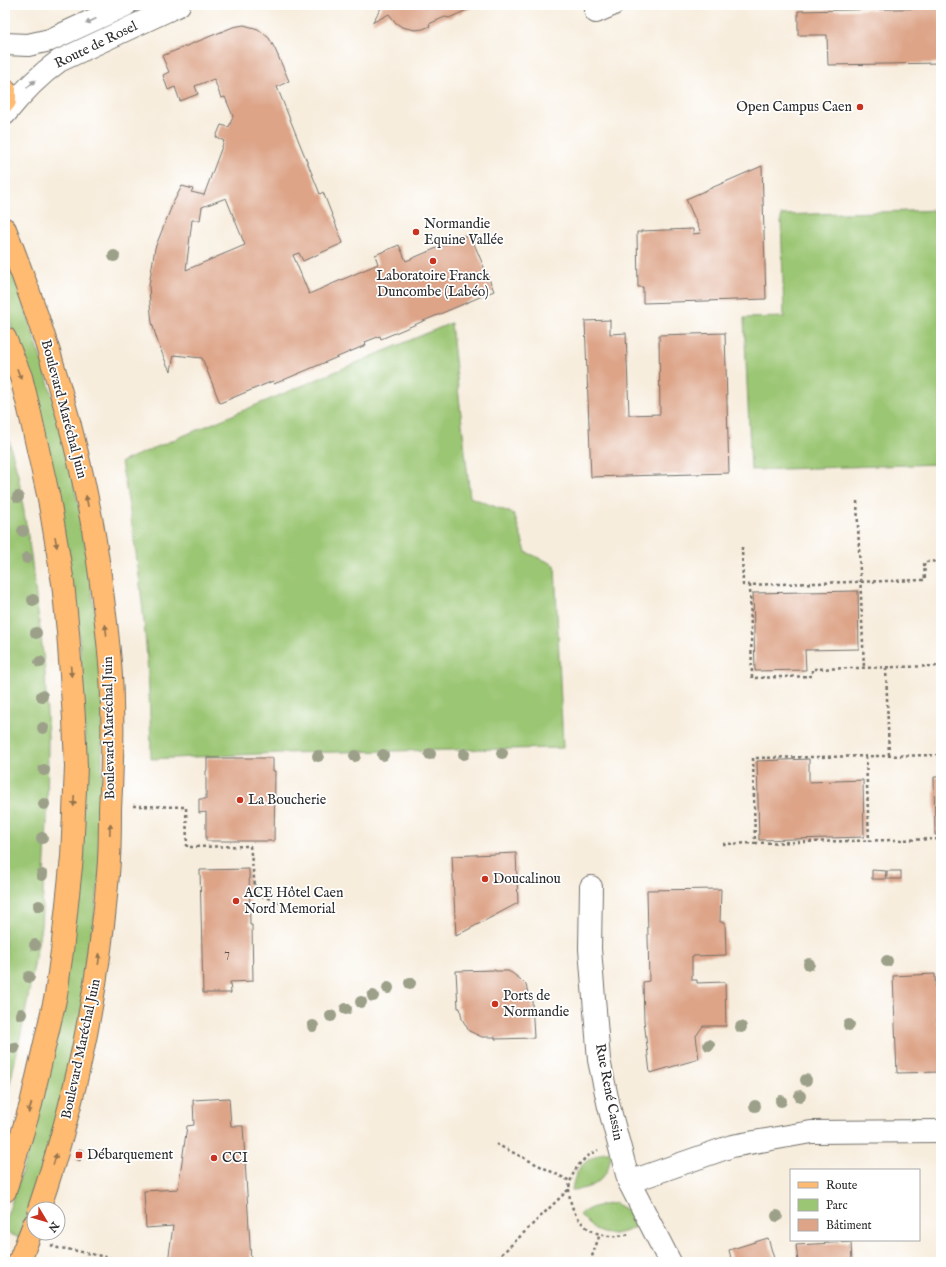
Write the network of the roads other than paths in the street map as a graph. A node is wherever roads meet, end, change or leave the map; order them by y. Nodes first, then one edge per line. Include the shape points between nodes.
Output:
1 (126, 5) edge
2 (179, 5) edge
3 (5, 44) edge
4 (5, 90) edge
5 (5, 102) edge
6 (5, 114) edge
7 (5, 229) edge
8 (5, 338) edge
9 (591, 887) dead end
10 (941, 1131) edge
11 (628, 1182) junction
12 (5, 1191) edge
13 (42, 1201) edge
14 (27, 1241) edge
15 (19, 1262) edge
16 (670, 1262) edge

1 -> 3 street, Route de Rosel via 50,40 28,46
6 -> 2 street, Route de Rosel via 24,90 59,61
4 - 5 main road
13 -> 7 main road, Boulevard Maréchal Juin via 69,1111 86,1037 98,964 108,874 112,701 102,587 82,476 62,391
8 -> 12 main road via 21,377 29,409 49,499 63,583 76,767 72,857 56,995 31,1104
9 - 11 street, Rue René Cassin via 590,949 600,1060
10 - 11 street via 811,1132 732,1146
11 - 16 street, Rue René Cassin
14 - 15 main road

